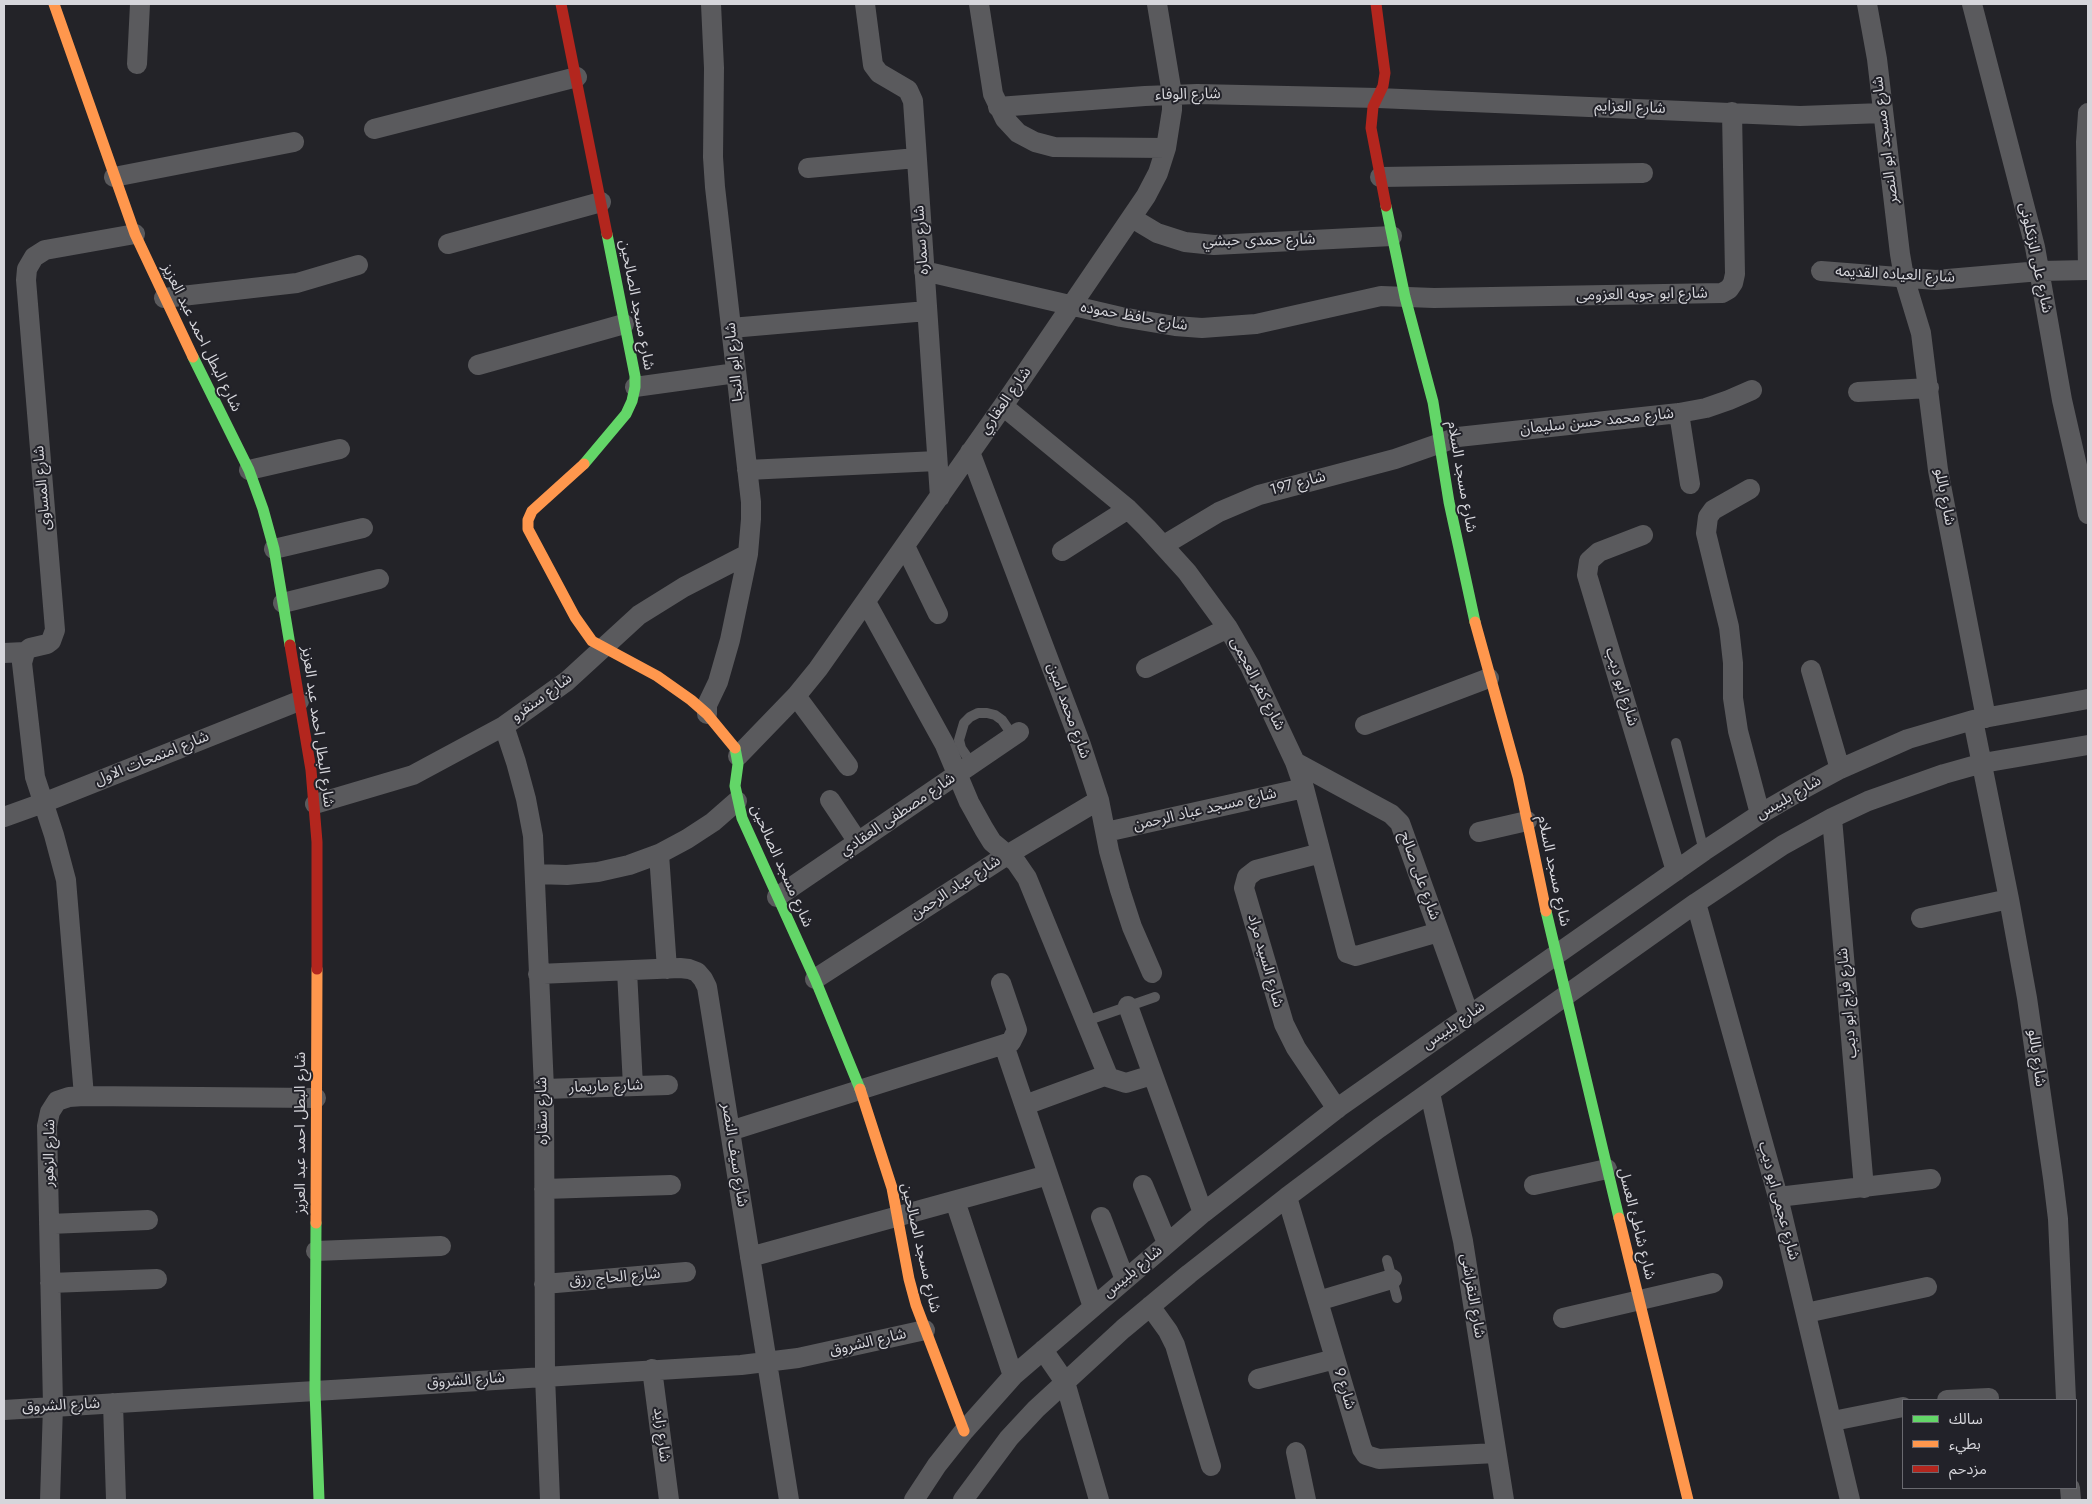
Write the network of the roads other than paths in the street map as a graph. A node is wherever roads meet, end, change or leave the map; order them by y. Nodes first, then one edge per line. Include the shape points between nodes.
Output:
1 (54, 4) edge
2 (140, 4) edge
3 (561, 4) edge
4 (711, 4) edge
5 (865, 4) edge
6 (979, 4) edge
7 (1157, 4) edge
8 (1376, 4) edge
9 (1867, 4) edge
10 (1972, 4) edge
11 (137, 64) dead end
12 (577, 77) junction
13 (1172, 94) junction
14 (1378, 98) junction
15 (998, 107) junction
16 (1732, 112) junction
17 (1883, 112) junction
18 (2088, 112) edge
19 (374, 129) dead end
20 (294, 142) dead end
21 (1166, 148) junction
22 (916, 158) junction
23 (808, 168) dead end
24 (1643, 173) dead end
25 (1380, 177) junction
26 (114, 178) junction
27 (601, 202) junction
28 (1132, 218) junction
29 (135, 234) junction
30 (1392, 236) junction
31 (448, 244) dead end
32 (358, 265) dead end
33 (2088, 270) edge
34 (924, 271) junction
35 (1821, 271) dead end
36 (2040, 271) junction
37 (1904, 277) junction
38 (1405, 296) junction
39 (164, 298) junction
40 (1073, 306) junction
41 (927, 310) junction
42 (624, 324) junction
43 (731, 328) junction
44 (478, 365) dead end
45 (736, 373) junction
46 (635, 387) junction
47 (1929, 388) junction
48 (1752, 390) dead end
49 (1858, 392) dead end
50 (1003, 406) junction
51 (1679, 413) junction
52 (1440, 442) junction
53 (2080, 448) edge
54 (340, 449) dead end
55 (970, 452) junction
56 (937, 461) junction
57 (249, 470) junction
58 (747, 470) junction
59 (1690, 484) dead end
60 (1750, 490) dead end
61 (940, 496) junction
62 (1128, 509) junction
63 (2088, 514) edge
64 (363, 528) dead end
65 (1642, 535) dead end
66 (1164, 545) junction
67 (906, 546) junction
68 (274, 549) junction
69 (1062, 551) dead end
70 (748, 554) junction
71 (379, 579) dead end
72 (866, 602) junction
73 (283, 603) junction
74 (938, 614) dead end
75 (1228, 628) junction
76 (602, 648) junction
77 (25, 652) junction
78 (4, 653) edge
79 (1146, 668) dead end
80 (1811, 670) dead end
81 (1489, 678) junction
82 (796, 696) junction
83 (2088, 699) edge
84 (299, 701) junction
85 (707, 714) junction
86 (1980, 719) junction
87 (1365, 725) dead end
88 (504, 726) junction
89 (1016, 734) joint
90 (1676, 744) dead end
91 (2088, 745) edge
92 (738, 756) junction
93 (1295, 762) junction
94 (1982, 763) junction
95 (848, 766) dead end
96 (965, 769) junction
97 (1840, 769) junction
98 (1304, 788) junction
99 (830, 800) dead end
100 (1099, 800) junction
101 (737, 801) junction
102 (43, 803) junction
103 (315, 804) junction
104 (1760, 814) junction
105 (4, 817) edge
106 (1832, 818) junction
107 (1527, 821) junction
108 (1106, 832) junction
109 (1479, 832) dead end
110 (858, 842) junction
111 (1704, 851) junction
112 (1321, 853) junction
113 (659, 854) junction
114 (1007, 855) junction
115 (1676, 871) junction
116 (535, 874) junction
117 (778, 897) junction
118 (2010, 899) junction
119 (1696, 903) junction
120 (1921, 918) dead end
121 (1439, 932) junction
122 (1555, 954) junction
123 (667, 969) junction
124 (627, 971) junction
125 (1152, 973) dead end
126 (538, 974) junction
127 (815, 979) junction
128 (1001, 983) dead end
129 (1155, 996) dead end
130 (1565, 997) junction
131 (1128, 1006) junction
132 (1469, 1015) junction
133 (1086, 1021) junction
134 (1004, 1045) junction
135 (1152, 1074) junction
136 (1108, 1076) junction
137 (668, 1084) dead end
138 (633, 1086) junction
139 (544, 1089) junction
140 (861, 1090) junction
141 (1430, 1093) junction
142 (84, 1096) junction
143 (316, 1098) junction
144 (1025, 1105) junction
145 (1337, 1109) junction
146 (730, 1131) junction
147 (1607, 1169) junction
148 (1048, 1175) junction
149 (1931, 1179) dead end
150 (671, 1185) dead end
151 (1144, 1185) dead end
152 (1534, 1185) dead end
153 (1864, 1188) junction
154 (544, 1189) junction
155 (1287, 1197) junction
156 (1778, 1198) junction
157 (955, 1201) junction
158 (1203, 1213) junction
159 (898, 1217) junction
160 (1101, 1217) dead end
161 (148, 1220) dead end
162 (49, 1224) junction
163 (1167, 1243) junction
164 (441, 1246) dead end
165 (316, 1251) junction
166 (750, 1257) junction
167 (686, 1272) dead end
168 (157, 1279) dead end
169 (1392, 1279) dead end
170 (1124, 1280) junction
171 (50, 1283) junction
172 (1712, 1283) dead end
173 (544, 1284) junction
174 (1927, 1286) dead end
175 (1640, 1300) junction
176 (1318, 1301) junction
177 (1150, 1306) junction
178 (1093, 1307) junction
179 (1806, 1313) junction
180 (1563, 1318) dead end
181 (924, 1330) junction
182 (1043, 1350) junction
183 (1335, 1359) junction
184 (767, 1363) junction
185 (652, 1370) junction
186 (545, 1376) junction
187 (1013, 1376) junction
188 (1258, 1379) dead end
189 (1064, 1382) junction
190 (315, 1391) junction
191 (1989, 1398) dead end
192 (1968, 1399) edge
193 (2066, 1399) edge
194 (114, 1403) junction
195 (53, 1406) junction
196 (1902, 1407) edge
197 (4, 1410) edge
198 (1833, 1421) junction
199 (964, 1431) junction
200 (1296, 1452) dead end
201 (1496, 1453) junction
202 (1211, 1466) dead end
203 (50, 1500) edge
204 (116, 1500) edge
205 (319, 1500) edge
206 (550, 1500) edge
207 (669, 1500) edge
208 (789, 1500) edge
209 (914, 1500) edge
210 (963, 1500) edge
211 (1099, 1500) edge
212 (1306, 1500) edge
213 (1504, 1500) edge
214 (1688, 1500) edge
215 (1850, 1500) edge

1 - 26 street, شارع البطل احمد عبد العزيز
2 - 11 street
3 - 12 street, شارع مسجد الصالحين
4 - 43 street, شارع ابو النجا via 714,68 712,157
5 - 22 street, شارع سماره via 873,65 879,73 903,86 911,95
6 - 15 street via 993,94
7 - 13 street, شارع العقاري
8 - 14 street, شارع مسجد السلام via 1385,73
9 - 17 street, شارع مسجد ابو النصر
10 - 36 street, شارع على الزنكلونى
12 - 19 street
12 - 27 street, شارع مسجد الصالحين
13 - 14 street, شارع الوفاء
13 - 15 street, شارع الوفاء
13 - 21 street, شارع العقاري
14 - 16 street, شارع العزايم
14 - 25 street, شارع مسجد السلام via 1373,107 1371,128
15 - 21 street via 1018,133 1054,147
16 - 17 street, شارع العزايم via 1800,116
16 - 38 street, شارع ابو جوبه العزومى via 1734,274 1729,289 1722,293
17 - 37 street, شارع مسجد ابو النصر
18 - 33 street
20 - 26 street
21 - 28 street, شارع العقاري via 1158,173
22 - 23 street
22 - 34 street, شارع سماره
24 - 25 street
25 - 30 street, شارع مسجد السلام
26 - 29 street, شارع البطل احمد عبد العزيز
27 - 31 street
27 - 42 street, شارع مسجد الصالحين
28 - 30 street, شارع حمدى حبشي via 1157,233 1185,242 1214,245
28 - 40 street, شارع العقاري
29 - 39 street, شارع البطل احمد عبد العزيز
29 - 77 street, شارع المساوى via 45,250 34,257 28,268 26,280 55,630 47,644
30 - 38 street, شارع مسجد السلام
32 - 39 street via 297,283
33 - 36 street, شارع العياده القديمه
34 - 40 street, شارع حافظ حموده
34 - 41 street, شارع سماره
35 - 37 street, شارع العياده القديمه
36 - 37 street, شارع العياده القديمه via 1953,280
36 - 53 street, شارع على الزنكلونى
37 - 47 street, شارع باللو via 1921,333
38 - 40 street, شارع حافظ حموده via 1370,298 1256,324 1202,328 1148,322
38 - 52 street, شارع مسجد السلام
39 - 57 street, شارع البطل احمد عبد العزيز
40 - 50 street, شارع العقاري
41 - 43 street
41 - 56 street, شارع سماره
42 - 44 street
42 - 46 street, شارع مسجد الصالحين
43 - 45 street, شارع ابو النجا
45 - 46 street
45 - 58 street, شارع ابو النجا
46 - 76 street, شارع مسجد الصالحين via 629,407 616,426 585,463 532,511 528,520 528,529 575,617
47 - 49 street
47 - 86 street, شارع باللو via 1938,470
48 - 51 street, شارع محمد حسن سليمان via 1729,400
50 - 55 street, شارع العقاري
50 - 62 street, شارع كفر العجمى
51 - 52 street, شارع محمد حسن سليمان via 1476,434
51 - 59 street
52 - 66 street, شارع 197 via 1395,460 1259,495 1219,512
52 - 81 street, شارع مسجد السلام via 1451,512
53 - 63 street, شارع على الزنكلونى
54 - 57 street
55 - 61 street, شارع العقاري
55 - 100 street, شارع محمد امين
56 - 58 street
56 - 61 street, شارع سماره
57 - 68 street, شارع البطل احمد عبد العزيز
58 - 70 street, شارع ابو النجا via 751,502
60 - 104 street via 1713,510 1706,533 1729,627 1736,723
61 - 67 street, شارع العقاري
62 - 66 street, شارع كفر العجمى
62 - 69 street
64 - 68 street
65 - 115 street, شارع ابو ديب via 1599,552 1589,561 1587,575
66 - 75 street, شارع كفر العجمى
67 - 72 street, شارع العقاري
67 - 74 street
68 - 73 street, شارع البطل احمد عبد العزيز
70 - 76 street, شارع سنفرو via 662,600 639,615
70 - 85 street, شارع ابو النجا via 730,640 707,704
71 - 73 street
72 - 82 street, شارع العقاري
72 - 96 street via 945,745
73 - 84 street, شارع البطل احمد عبد العزيز
75 - 79 street
75 - 93 street, شارع كفر العجمى via 1250,666
76 - 85 street, شارع مسجد الصالحين via 658,676
76 - 88 street, شارع سنفرو via 561,686
77 - 78 street, شارع المساوى
77 - 102 street via 22,663 29,727 35,777
80 - 97 street
81 - 87 street
81 - 107 street, شارع مسجد السلام via 1514,759
82 - 92 street, شارع العقاري
82 - 95 street
83 - 86 street, شارع بلبيس
84 - 102 street, شارع امنمحات الاول
84 - 103 street, شارع البطل احمد عبد العزيز
85 - 92 street, شارع مسجد الصالحين
86 - 94 street, شارع باللو
86 - 97 street, شارع بلبيس via 1908,739
88 - 103 street, شارع سنفرو via 413,775
88 - 116 street, شارع سقاره via 526,798
89 - 96 street, شارع مصطفى العقادي
89 - 96 lane via 995,715 978,713 970,717 964,723 958,740
90 - 111 lane
91 - 94 street
92 - 101 street, شارع مسجد الصالحين
93 - 98 street, شارع كفر العجمى
93 - 121 street, شارع على صالح via 1400,822
94 - 106 street via 1906,786
94 - 118 street, شارع باللو
96 - 110 street, شارع مصطفى العقادي
96 - 114 street via 969,802 992,842
97 - 104 street, شارع بلبيس
98 - 108 street, شارع مسجد عباد الرحمن
98 - 112 street, شارع كفر العجمى
99 - 110 street
100 - 108 street, شارع محمد امين
100 - 114 street, شارع عباد الرحمن
101 - 113 street via 700,830
101 - 117 street, شارع مسجد الصالحين
102 - 105 street, شارع امنمحات الاول
102 - 142 street via 66,880
103 - 143 street, شارع البطل احمد عبد العزيز via 318,879
104 - 111 street, شارع بلبيس
106 - 119 street via 1783,845
106 - 153 street, شارع فراج ابو ديب
107 - 109 street
107 - 122 street, شارع مسجد السلام
108 - 125 street, شارع محمد امين via 1126,908
110 - 117 street, شارع مصطفى العقادي
111 - 115 street, شارع بلبيس
112 - 121 street, شارع كفر العجمى via 1345,950 1349,954 1356,956
112 - 145 street, شارع السيد مراد via 1256,870 1246,877 1244,888 1284,1024 1296,1048
113 - 116 street via 598,872
113 - 123 street
114 - 127 street, شارع عباد الرحمن
114 - 133 street via 1021,867 1027,878
115 - 122 street, شارع بلبيس
116 - 126 street, شارع سقاره
117 - 127 street, شارع مسجد الصالحين
118 - 120 street
118 - 193 street, شارع باللو via 2058,1219
119 - 130 street
119 - 156 street, شارع عجمى ابو ديب
121 - 132 street, شارع على صالح
122 - 130 street, شارع شاطئ العسل
122 - 132 street, شارع بلبيس
123 - 124 street, شارع سيف النصر
123 - 146 street, شارع سيف النصر via 697,972 707,987
124 - 126 street, شارع سيف النصر
124 - 138 street
126 - 139 street, شارع سقاره
127 - 140 street, شارع مسجد الصالحين
128 - 134 street via 1017,1030 1011,1042
129 - 131 lane
130 - 141 street
130 - 147 street, شارع شاطئ العسل
131 - 133 lane
131 - 135 street
132 - 145 street, شارع بلبيس
133 - 136 street
134 - 140 street
134 - 144 street
135 - 136 street via 1126,1083
135 - 158 street
136 - 144 street
137 - 138 street, شارع ماريمار
138 - 139 street, شارع ماريمار
139 - 154 street, شارع سقاره
140 - 146 street
140 - 159 street, شارع مسجد الصالحين via 883,1156
141 - 155 street
141 - 201 street, شارع النقراشى via 1463,1242
142 - 143 street, شارع الزهور
142 - 162 street, شارع الزهور via 57,1101 50,1112 47,1126
143 - 165 street, شارع البطل احمد عبد العزيز
144 - 148 street
145 - 158 street, شارع بلبيس
146 - 166 street, شارع سيف النصر
147 - 152 street
147 - 175 street, شارع شاطئ العسل
148 - 157 street
148 - 178 street
149 - 153 street
150 - 154 street
151 - 163 street
153 - 156 street
154 - 173 street, شارع سقاره
155 - 176 street, شارع 9
155 - 177 street
156 - 179 street, شارع عجمى ابو ديب
157 - 159 street
157 - 187 street
158 - 163 street, شارع بلبيس
159 - 166 street
159 - 181 street, شارع مسجد الصالحين via 909,1279
160 - 170 street
161 - 162 street
162 - 171 street, شارع الزهور
163 - 170 street, شارع بلبيس
164 - 165 street
165 - 190 street, شارع البطل احمد عبد العزيز
166 - 184 street, شارع سيف النصر
167 - 173 street, شارع الحاج رزق
168 - 171 street
169 - 176 street
170 - 178 street, شارع بلبيس
171 - 195 street, شارع الزهور
172 - 175 street
173 - 186 street, شارع سقاره
174 - 179 street
175 - 180 street
175 - 214 street, شارع شاطئ العسل
176 - 183 street, شارع 9
177 - 189 street
177 - 202 street via 1175,1345
178 - 182 street, شارع بلبيس
179 - 198 street, شارع عجمى ابو ديب
181 - 184 street, شارع الشروق
181 - 199 street, شارع مسجد الصالحين
182 - 187 street, شارع بلبيس
182 - 189 street
183 - 188 street
183 - 201 street, شارع 9 via 1362,1449 1371,1458
184 - 185 street, شارع الشروق
184 - 208 street, شارع سيف النصر
185 - 186 street, شارع الشروق
185 - 207 street, شارع زايد
186 - 190 street, شارع الشروق
186 - 206 street, شارع سقاره
187 - 199 street, شارع بلبيس
189 - 210 street via 1009,1438
189 - 211 street
190 - 194 street, شارع الشروق
190 - 205 street, شارع البطل احمد عبد العزيز
191 - 192 street
194 - 195 street, شارع الشروق
194 - 204 street
195 - 197 street, شارع الشروق
195 - 203 street, شارع الزهور
196 - 198 street
198 - 215 street, شارع عجمى ابو ديب
199 - 209 street, شارع بلبيس
200 - 212 street
201 - 213 street, شارع النقراشى

